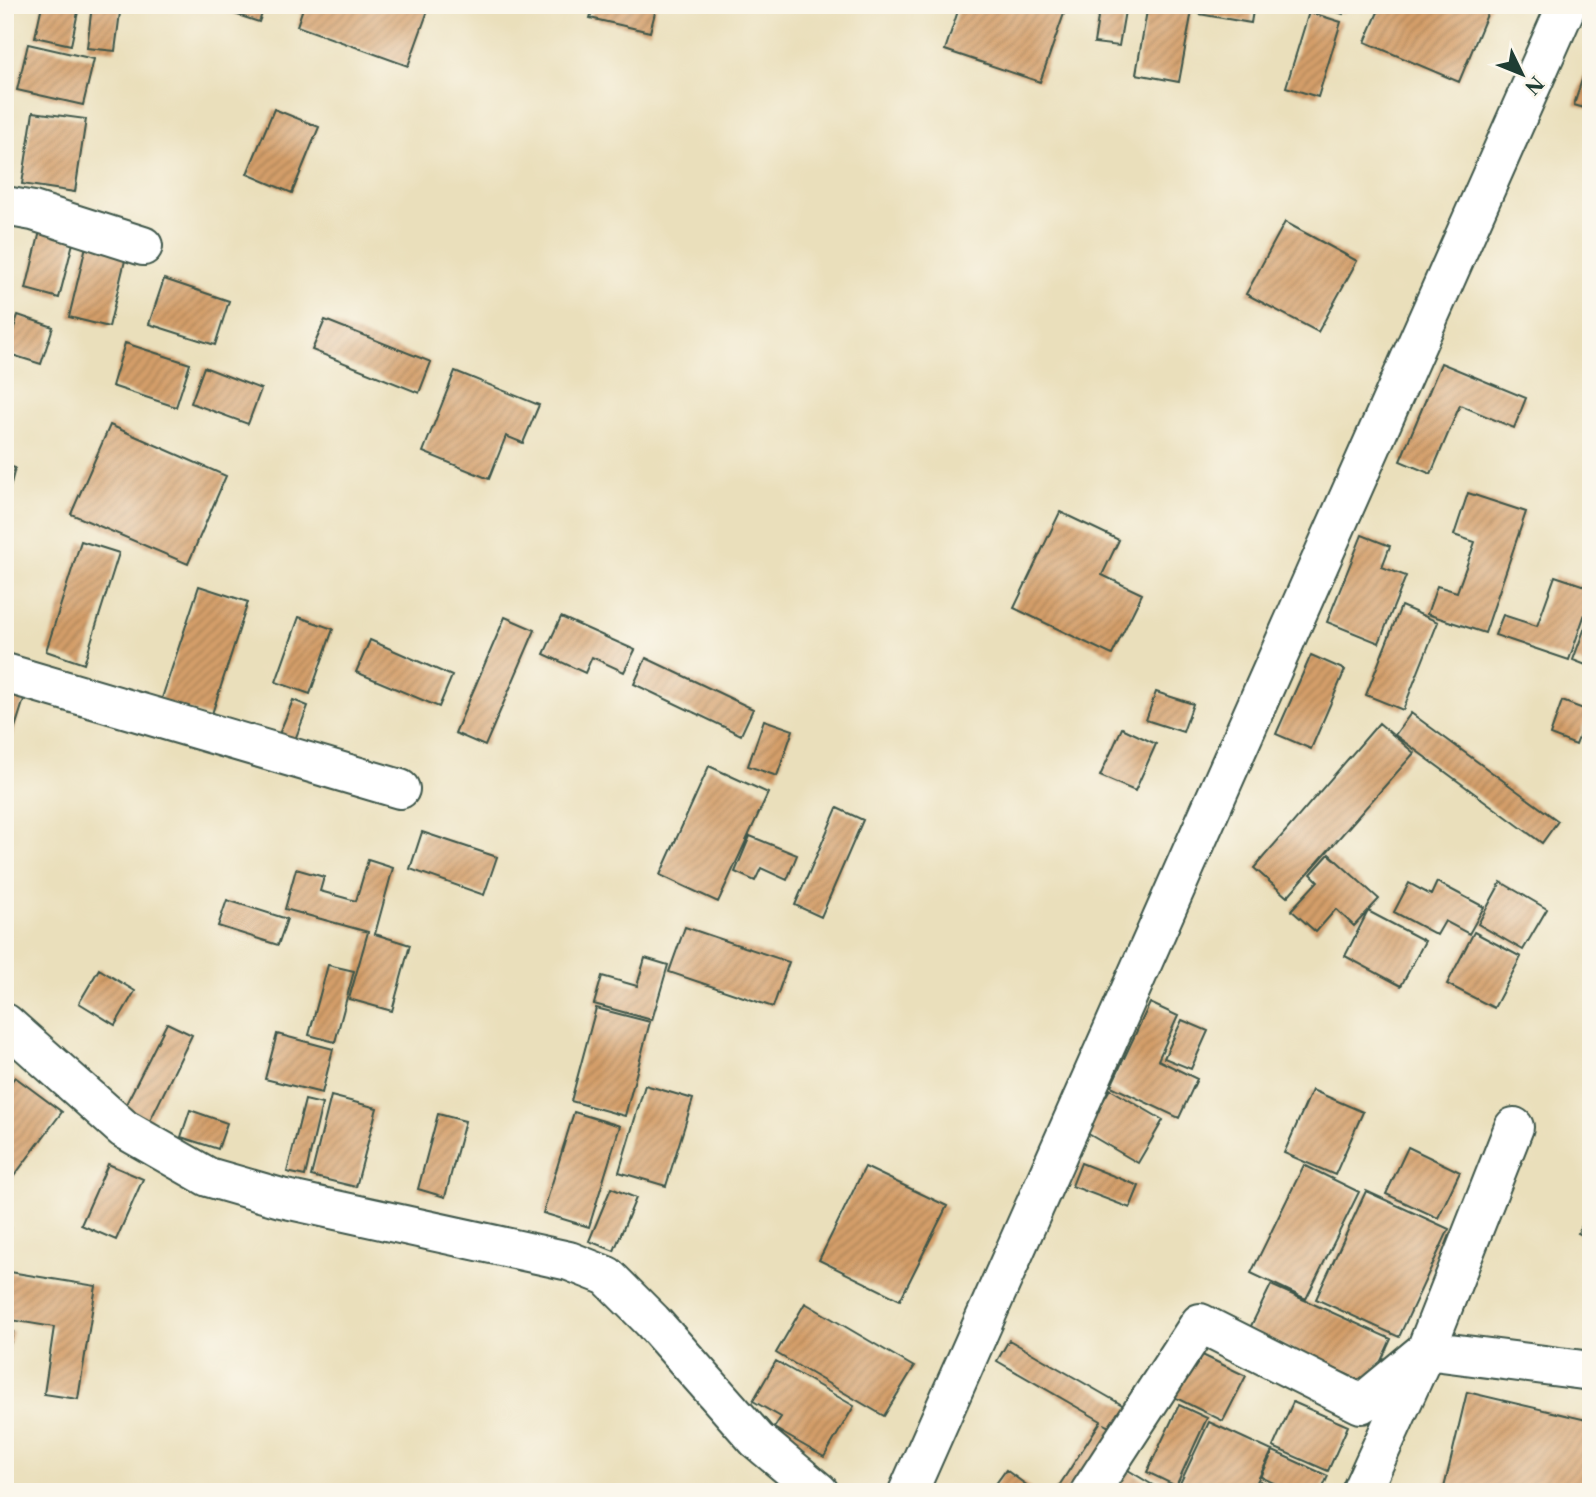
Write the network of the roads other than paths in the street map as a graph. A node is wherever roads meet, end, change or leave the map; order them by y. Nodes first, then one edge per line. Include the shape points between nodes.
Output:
1 (1567, 5) edge
2 (5, 206) edge
3 (143, 246) dead end
4 (5, 673) edge
5 (400, 789) dead end
6 (5, 1023) edge
7 (1514, 1127) dead end
8 (1426, 1350) junction
9 (1591, 1371) edge
10 (819, 1492) edge
11 (908, 1492) edge
12 (1090, 1492) edge
13 (1361, 1492) edge

1 - 11 street
2 - 3 street
4 - 5 street
6 - 10 street via 124,1129 208,1177 281,1198 569,1261 607,1276 757,1440
7 - 8 street
8 - 9 street
8 - 12 street via 1361,1404 1200,1323
8 - 13 street

